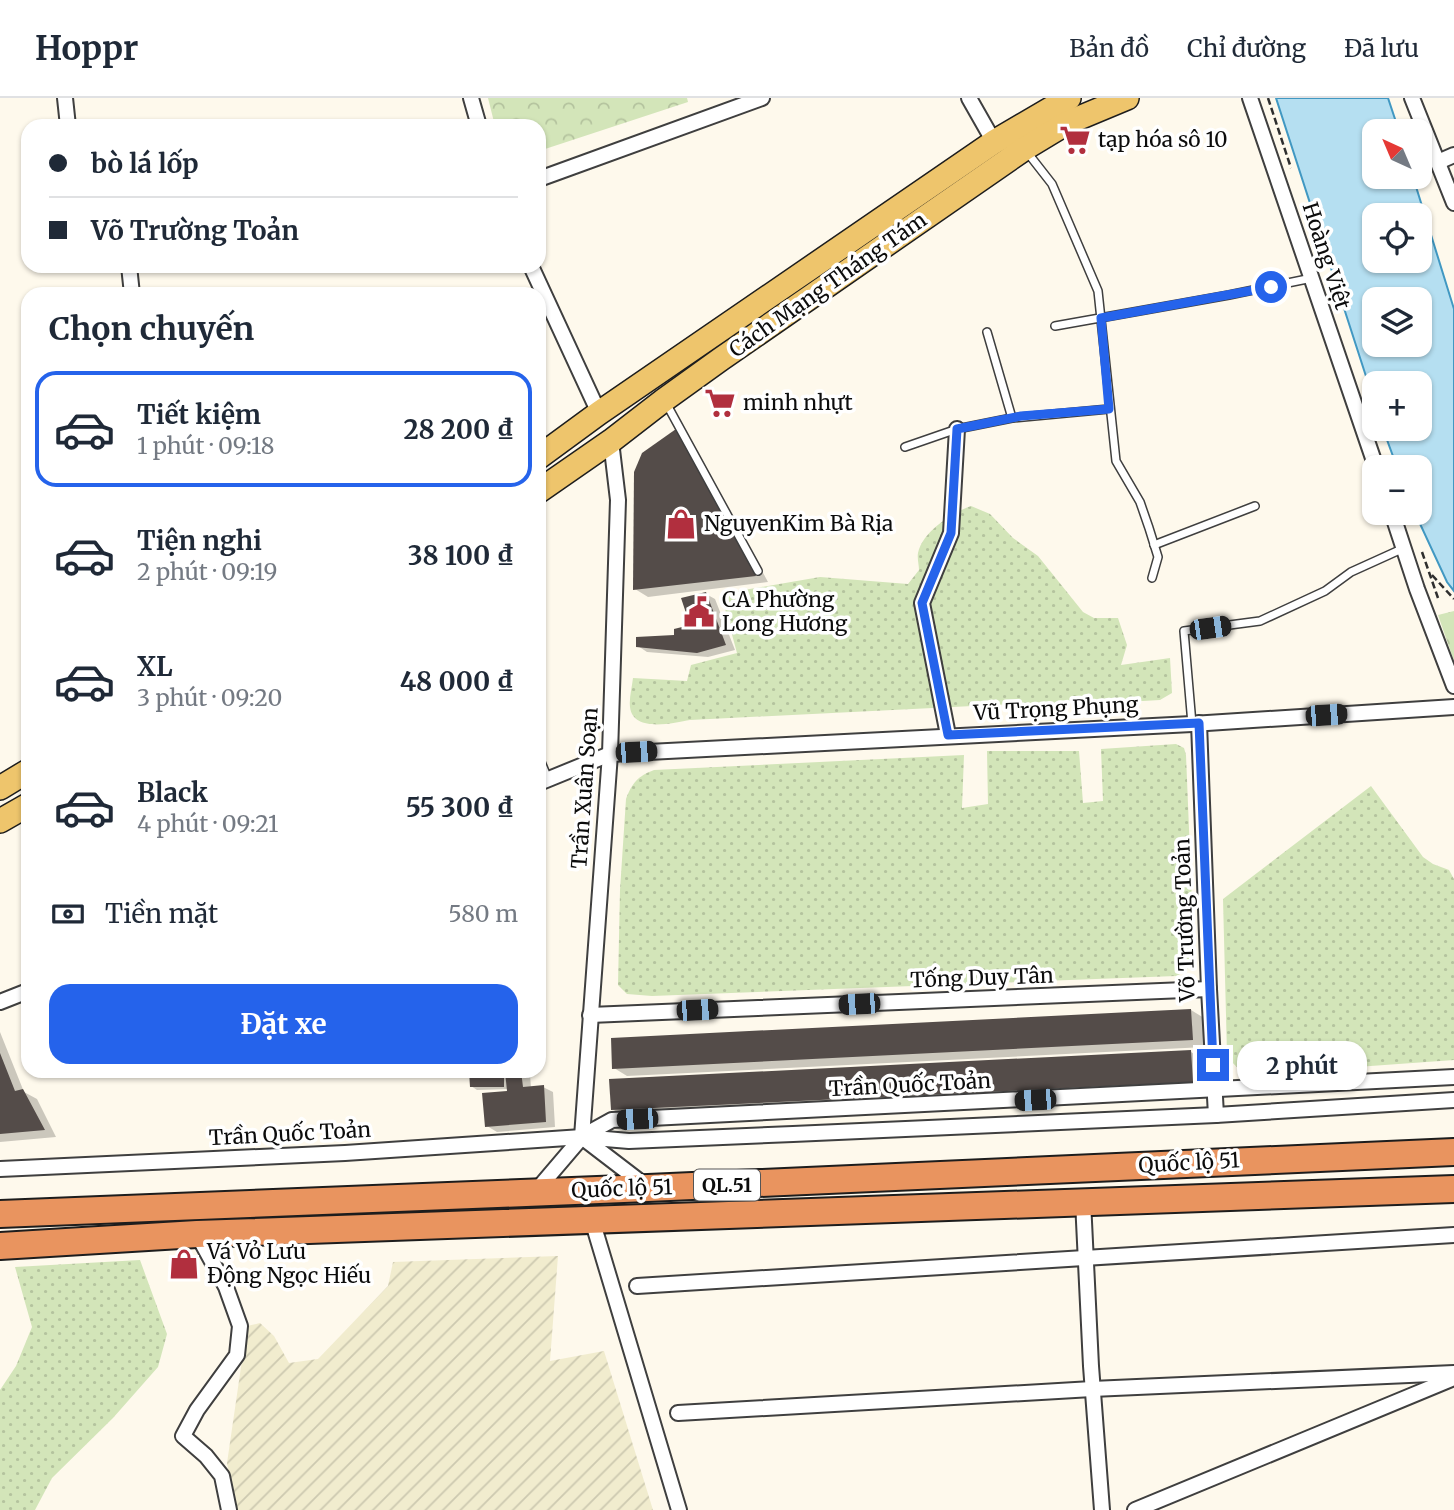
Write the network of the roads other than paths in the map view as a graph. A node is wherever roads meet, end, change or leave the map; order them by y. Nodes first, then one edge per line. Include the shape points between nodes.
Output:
1 (65, 98) edge
2 (471, 98) edge
3 (762, 98) edge
4 (969, 98) edge
5 (1128, 98) edge
6 (1250, 98) edge
7 (1412, 98) edge
8 (1063, 105) edge
9 (67, 119) edge
10 (477, 119) edge
11 (994, 142) junction
12 (1024, 149) junction
13 (1454, 155) edge
14 (1438, 162) junction
15 (546, 176) edge
16 (1454, 203) edge
17 (1313, 278) junction
18 (546, 298) edge
19 (1101, 318) junction
20 (1055, 326) dead end
21 (988, 332) dead end
22 (664, 400) junction
23 (1109, 409) junction
24 (599, 413) junction
25 (1013, 418) junction
26 (957, 429) junction
27 (611, 441) junction
28 (905, 447) dead end
29 (546, 452) edge
30 (1373, 455) edge
31 (546, 486) edge
32 (1255, 506) dead end
33 (1396, 525) edge
34 (1154, 545) junction
35 (1405, 548) junction
36 (758, 571) dead end
37 (1152, 578) dead end
38 (1454, 686) edge
39 (1454, 707) edge
40 (1196, 724) junction
41 (948, 735) junction
42 (610, 754) junction
43 (21, 775) edge
44 (546, 780) edge
45 (0, 788) edge
46 (21, 809) edge
47 (0, 821) edge
48 (1209, 989) junction
49 (21, 994) edge
50 (0, 1002) edge
51 (590, 1015) junction
52 (1454, 1077) edge
53 (1215, 1091) junction
54 (1454, 1100) edge
55 (1009, 1101) junction
56 (792, 1112) junction
57 (1216, 1115) junction
58 (1012, 1124) junction
59 (793, 1134) junction
60 (582, 1137) junction
61 (1454, 1152) edge
62 (0, 1170) edge
63 (648, 1188) junction
64 (1454, 1189) edge
65 (536, 1191) junction
66 (1083, 1201) junction
67 (0, 1214) edge
68 (592, 1220) junction
69 (197, 1234) junction
70 (1454, 1234) edge
71 (0, 1246) edge
72 (1086, 1256) junction
73 (637, 1286) dead end
74 (1454, 1376) edge
75 (1093, 1389) junction
76 (678, 1413) dead end
77 (229, 1510) edge
78 (679, 1510) edge
79 (1102, 1510) edge
80 (1135, 1510) edge

1 - 9 street
2 - 10 street
3 - 15 street
4 - 11 street
5 - 8 main road, Cách Mạng Tháng Tám
6 - 17 street, Hoàng Việt
7 - 14 street
8 - 11 main road, Cách Mạng Tháng Tám
8 - 12 main road, Cách Mạng Tháng Tám
11 - 24 main road, Cách Mạng Tháng Tám
12 - 19 lane via 1052,184 1098,290
12 - 22 main road, Cách Mạng Tháng Tám
13 - 14 street
14 - 16 street
17 - 19 lane
17 - 30 street, Hoàng Việt
18 - 24 street
19 - 20 lane
19 - 23 lane
21 - 25 lane
22 - 27 main road, Cách Mạng Tháng Tám
22 - 36 lane
23 - 25 lane
23 - 34 lane via 1116,461 1140,502
24 - 27 main road
24 - 29 main road, Cách Mạng Tháng Tám
25 - 26 lane
26 - 28 lane
26 - 41 street via 951,533 922,603
27 - 31 main road, Cách Mạng Tháng Tám
27 - 42 street, Trần Xuân Soạn via 618,500
32 - 34 lane
33 - 35 street
34 - 37 lane via 1158,557
35 - 38 street
35 - 40 lane via 1260,621 1184,631
39 - 40 street, Vũ Trọng Phụng
40 - 41 street, Vũ Trọng Phụng
40 - 48 street, Võ Trường Toản
41 - 42 street, Vũ Trọng Phụng
42 - 44 street, Vũ Trọng Phụng
42 - 51 street, Trần Xuân Soạn
43 - 45 main road
46 - 47 main road
48 - 51 street, Tống Duy Tân
48 - 53 street, Võ Trường Toản
49 - 50 street
51 - 60 street, Trần Xuân Soạn
52 - 53 street, Trần Quốc Toản
53 - 55 street, Trần Quốc Toản
53 - 57 street, Võ Trường Toản
54 - 57 street, Trần Quốc Toản
55 - 56 street, Trần Quốc Toản
55 - 58 street
56 - 59 street
56 - 60 street, Trần Quốc Toản via 612,1120
57 - 58 street, Trần Quốc Toản
58 - 59 street, Trần Quốc Toản
59 - 60 street, Trần Quốc Toản via 629,1141
60 - 62 street, Trần Quốc Toản
60 - 63 street
60 - 65 street
61 - 63 highway, Quốc lộ 51 / QL.51
63 - 65 highway, Quốc lộ 51 / QL.51
64 - 66 highway, Quốc lộ 51 / QL.51
65 - 67 highway, Quốc lộ 51 / QL.51
66 - 68 highway, Quốc lộ 51 / QL.51
66 - 72 street
68 - 69 highway, Quốc lộ 51 / QL.51
68 - 78 street
69 - 71 highway, Quốc lộ 51 / QL.51
69 - 77 street via 226,1287 240,1326 237,1355 183,1436 222,1476
70 - 72 street
72 - 73 street
72 - 75 street
74 - 75 street
74 - 80 street
75 - 76 street
75 - 79 street

